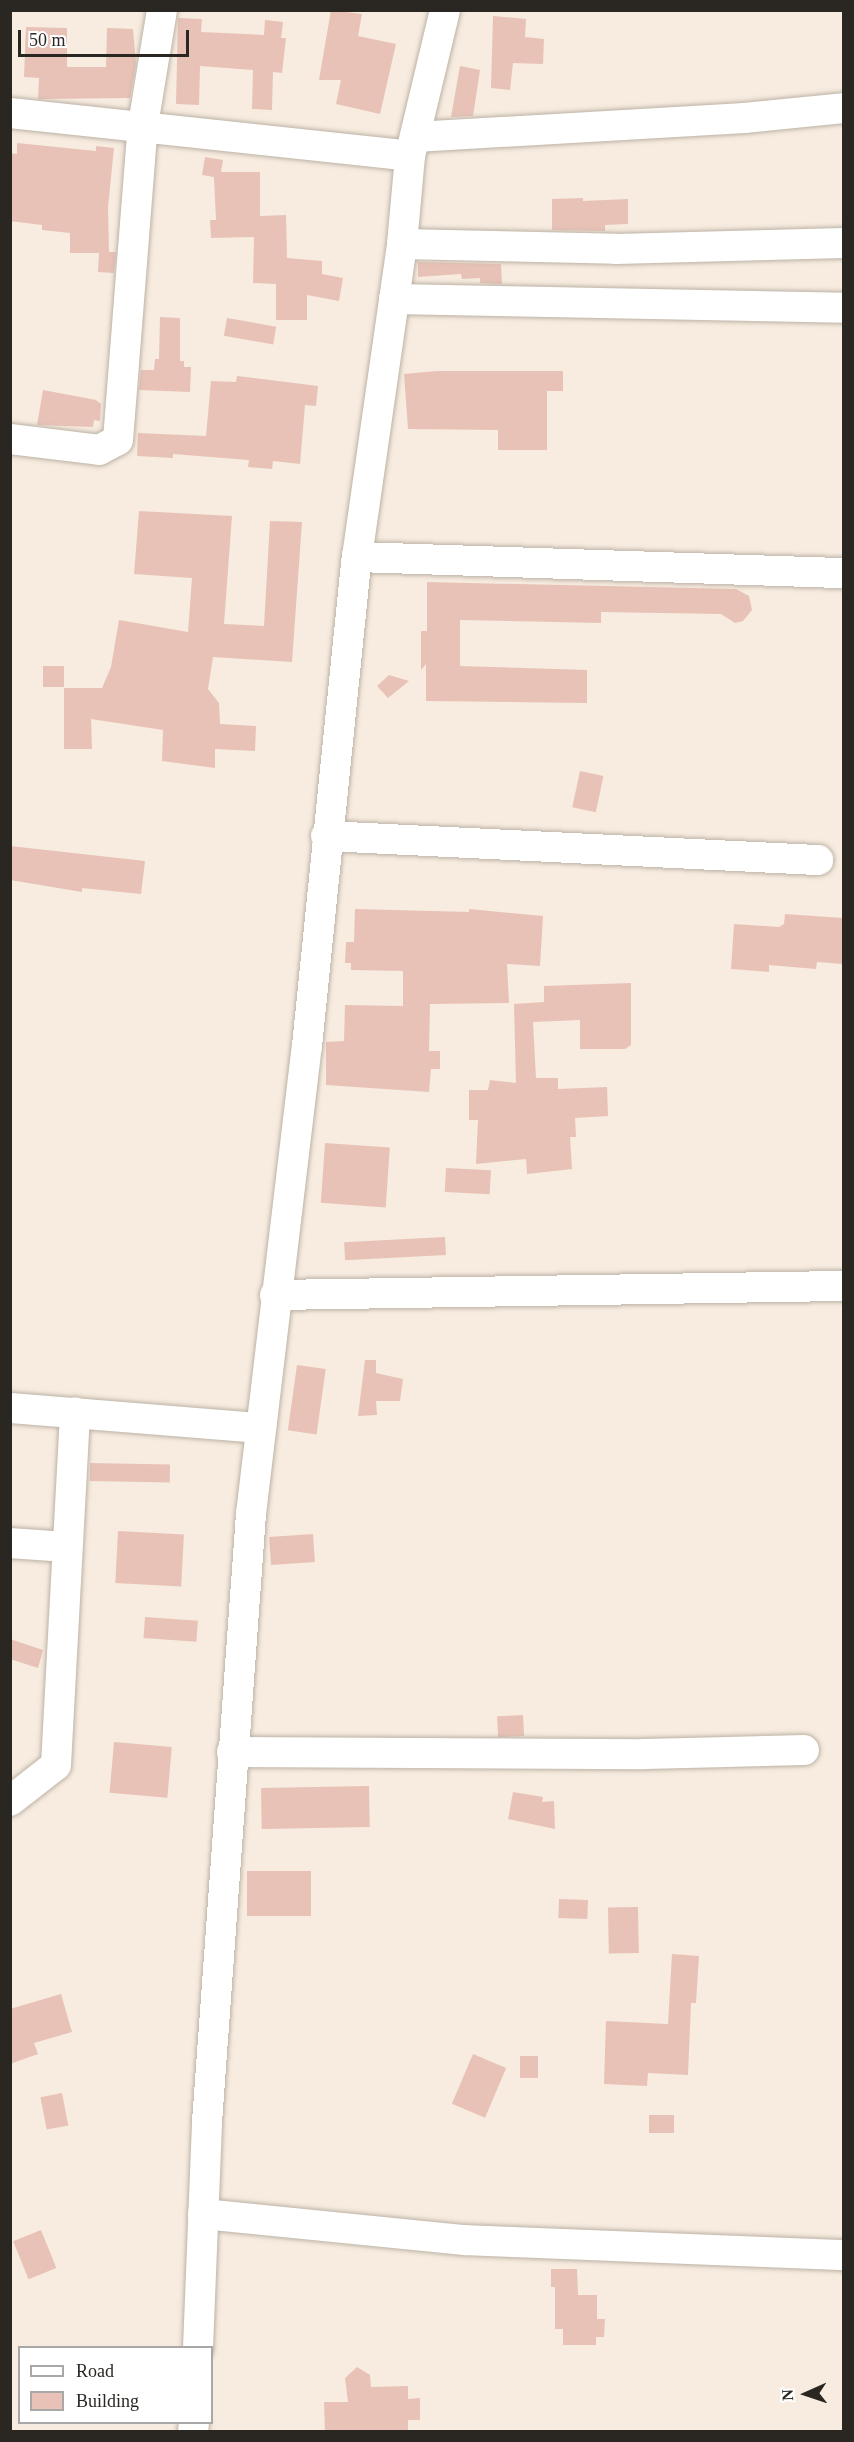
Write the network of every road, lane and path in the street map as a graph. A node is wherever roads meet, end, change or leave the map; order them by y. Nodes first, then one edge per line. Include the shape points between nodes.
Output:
1 (162, 10) edge
2 (445, 10) edge
3 (843, 108) edge
4 (10, 113) edge
5 (143, 125) junction
6 (412, 147) junction
7 (843, 243) edge
8 (402, 244) junction
9 (394, 299) junction
10 (843, 308) edge
11 (10, 439) edge
12 (357, 557) junction
13 (843, 573) edge
14 (326, 836) junction
15 (818, 860) dead end
16 (843, 1286) edge
17 (275, 1295) junction
18 (10, 1408) edge
19 (75, 1413) junction
20 (261, 1428) junction
21 (10, 1543) edge
22 (66, 1547) junction
23 (804, 1750) dead end
24 (232, 1752) junction
25 (10, 1801) edge
26 (203, 2214) junction
27 (843, 2255) edge
28 (198, 2346) edge

1 - 5 street
2 - 6 street
3 - 6 street
4 - 5 street
5 - 6 street
5 - 11 street via 118,440 99,450
6 - 8 street
7 - 8 street via 616,249
8 - 9 street
9 - 10 street
9 - 12 street
12 - 13 street
12 - 14 street
14 - 15 street
14 - 17 street via 307,1046
16 - 17 street
17 - 20 street
18 - 19 street
19 - 20 street
19 - 22 street
20 - 24 street
21 - 22 street
22 - 25 street via 56,1765
23 - 24 street via 644,1754
24 - 26 street
26 - 27 street via 465,2240
26 - 28 street

